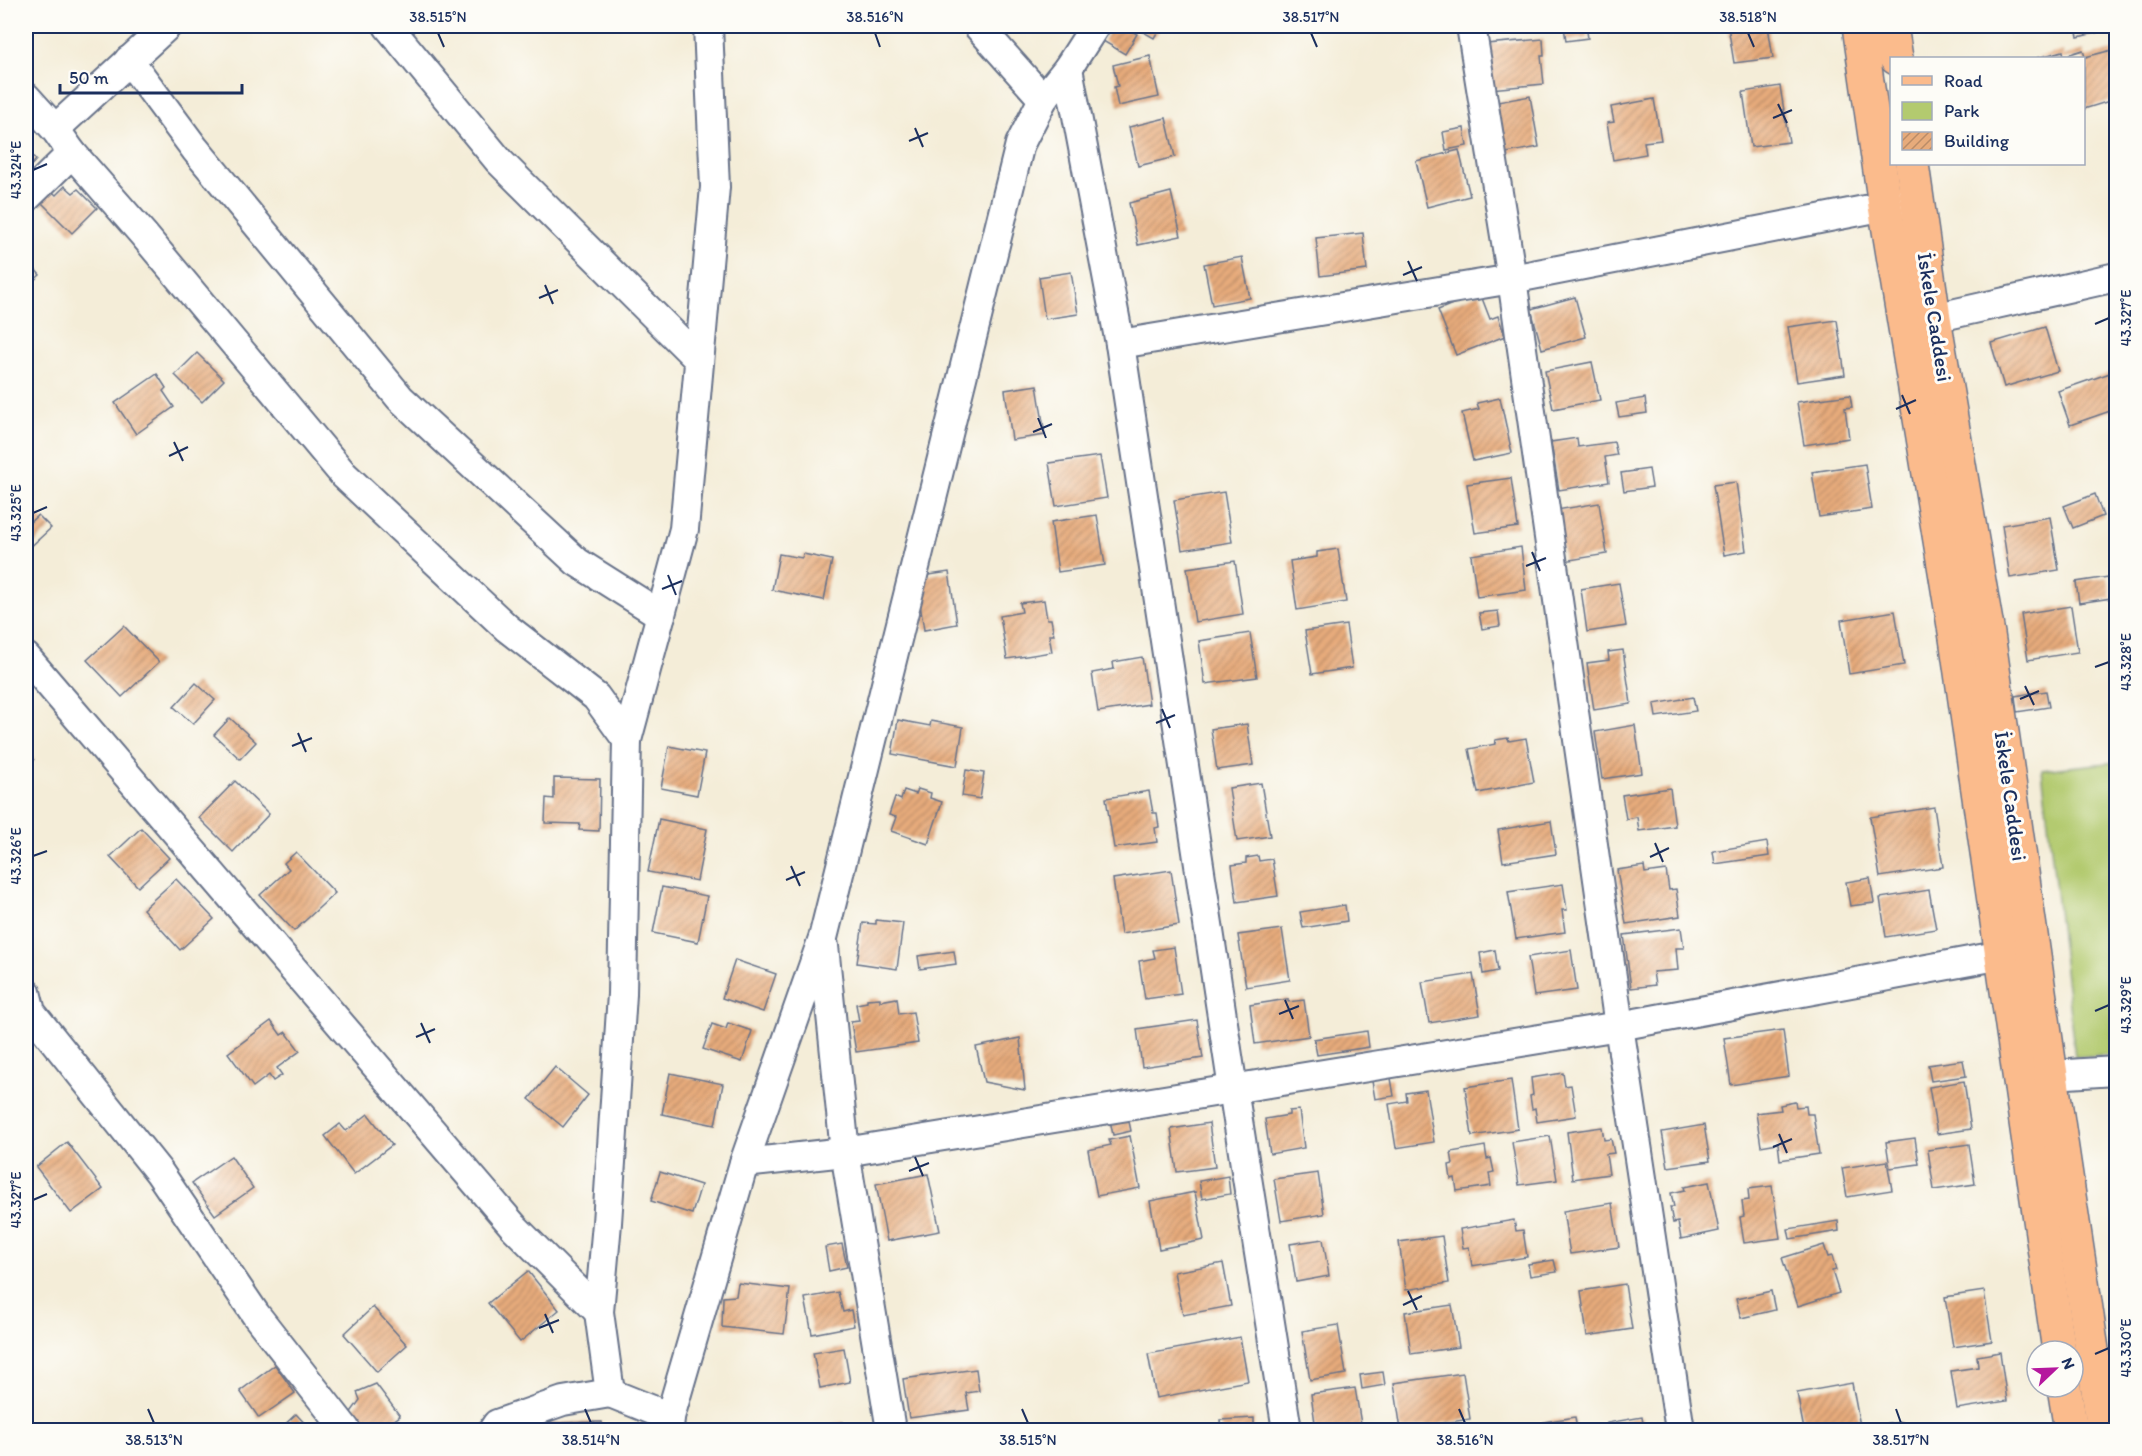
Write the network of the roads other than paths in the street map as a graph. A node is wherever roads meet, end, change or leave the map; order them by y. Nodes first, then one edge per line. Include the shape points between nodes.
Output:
1 (166, 26) edge
2 (388, 26) edge
3 (708, 26) edge
4 (978, 26) edge
5 (1095, 26) edge
6 (1471, 26) edge
7 (1859, 26) edge
8 (1891, 26) edge
9 (1896, 57) edge
10 (129, 60) junction
11 (1068, 68) junction
12 (26, 97) edge
13 (1043, 99) junction
14 (55, 129) junction
15 (72, 153) junction
16 (1912, 165) edge
17 (26, 198) edge
18 (1917, 199) junction
19 (1886, 206) junction
20 (2116, 277) edge
21 (1512, 279) junction
22 (1934, 318) junction
23 (1120, 344) junction
24 (699, 360) junction
25 (661, 615) junction
26 (26, 657) edge
27 (627, 740) junction
28 (823, 938) junction
29 (2017, 952) junction
30 (26, 992) edge
31 (1619, 1026) junction
32 (2116, 1071) edge
33 (2051, 1075) junction
34 (1233, 1089) junction
35 (845, 1152) junction
36 (744, 1163) junction
37 (599, 1312) junction
38 (2058, 1339) edge
39 (610, 1393) junction
40 (2066, 1399) edge
41 (669, 1424) edge
42 (346, 1431) edge
43 (493, 1431) edge
44 (891, 1431) edge
45 (1287, 1431) edge
46 (1680, 1431) edge
47 (2071, 1431) edge
48 (2104, 1431) edge

1 - 10 street
2 - 24 street via 499,161
3 - 24 street via 715,187
4 - 13 street
5 - 11 street
6 - 21 street
7 - 19 main road
8 - 9 main road
10 - 14 street
10 - 25 street via 195,150 400,398 577,562
11 - 13 street
11 - 23 street
12 - 14 street
13 - 28 street via 1020,144
14 - 15 street
15 - 17 street
15 - 27 street via 344,475 507,628 596,697
16 - 18 main road, İskele Caddesi
18 - 19 street
18 - 22 main road, İskele Caddesi
19 - 21 street
19 - 29 main road via 1956,638
20 - 22 street
21 - 23 street
21 - 31 street
22 - 29 main road, İskele Caddesi via 1988,634
23 - 34 street
24 - 25 street via 684,529
25 - 27 street
26 - 37 street via 514,1227
27 - 37 street via 621,994
28 - 35 street
28 - 36 street
29 - 31 street
29 - 33 main road, İskele Caddesi
29 - 38 main road
30 - 42 street via 32,1011 159,1172 256,1315
31 - 34 street
31 - 46 street
32 - 33 street
33 - 48 main road, İskele Caddesi
34 - 35 street
34 - 45 street
35 - 36 street
35 - 44 street
36 - 41 street
37 - 39 street
39 - 41 street
39 - 43 street via 563,1401 497,1424
40 - 47 main road

